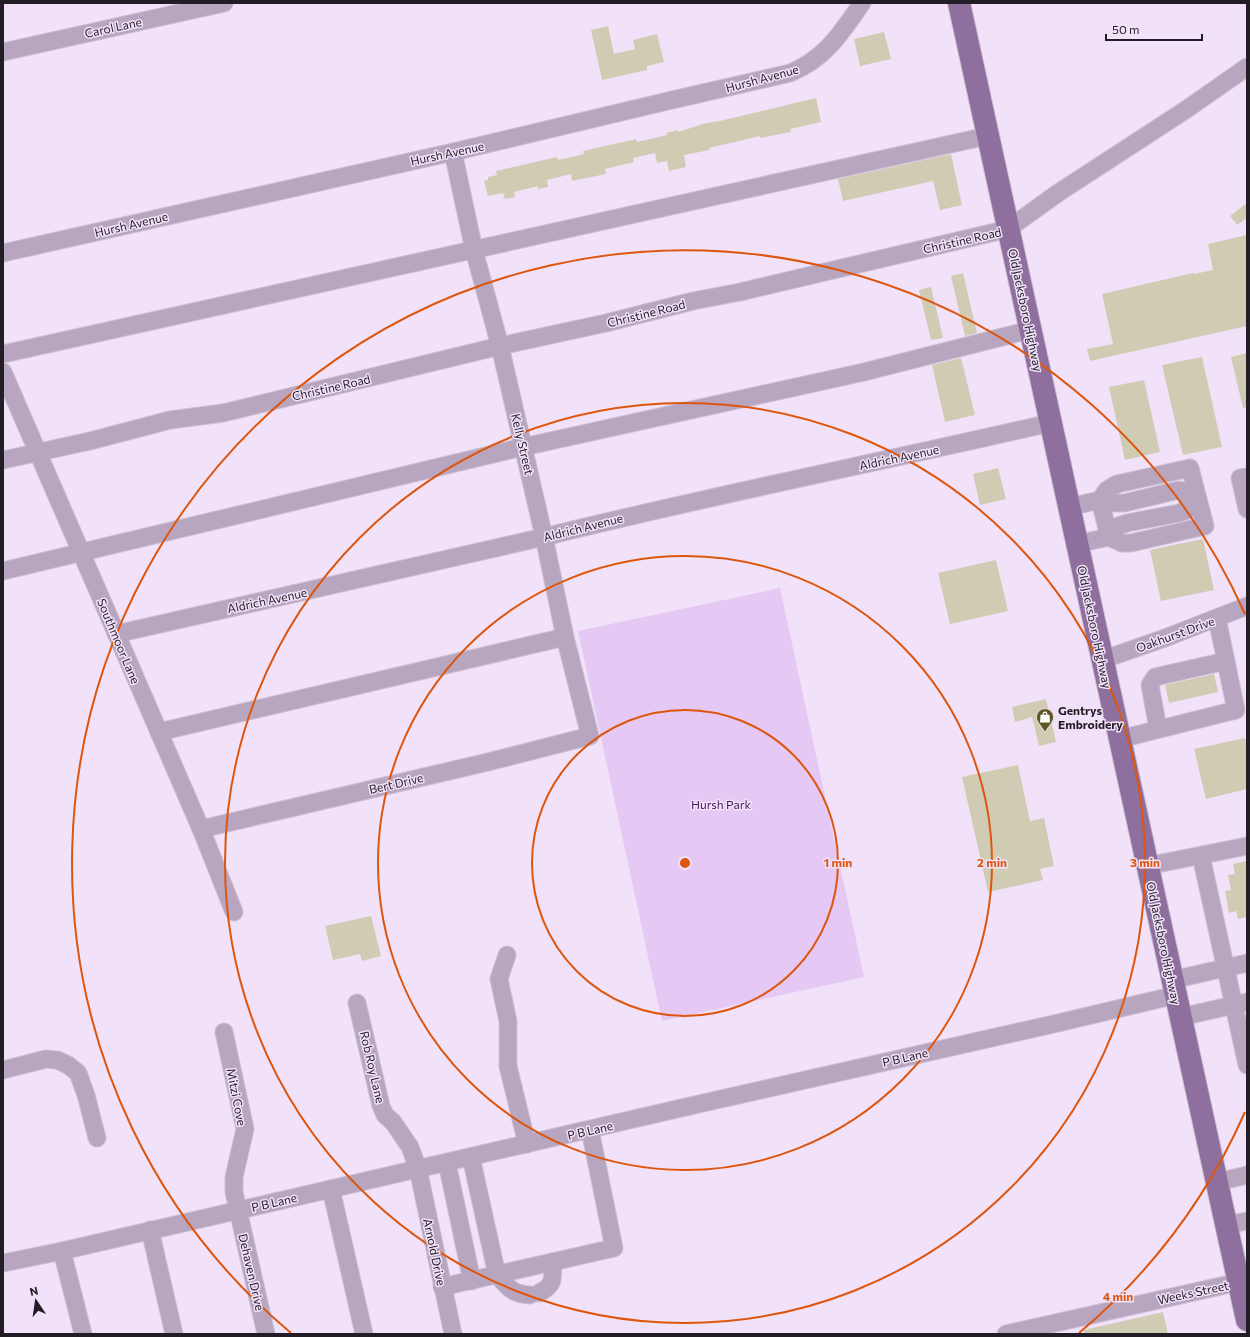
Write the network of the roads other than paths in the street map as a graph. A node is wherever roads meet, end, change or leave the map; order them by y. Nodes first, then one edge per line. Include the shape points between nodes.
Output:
1 (224, 3) edge
2 (862, 3) edge
3 (959, 3) edge
4 (3, 52) edge
5 (1247, 67) edge
6 (987, 136) junction
7 (453, 152) junction
8 (1008, 229) junction
9 (474, 250) junction
10 (3, 253) edge
11 (1030, 330) junction
12 (500, 346) junction
13 (3, 354) edge
14 (3, 372) edge
15 (1050, 422) junction
16 (523, 447) junction
17 (38, 451) junction
18 (3, 460) edge
19 (1247, 477) edge
20 (1100, 500) junction
21 (1069, 507) junction
22 (1247, 509) edge
23 (544, 537) junction
24 (1109, 537) junction
25 (1077, 544) junction
26 (81, 553) junction
27 (3, 571) edge
28 (1247, 606) edge
29 (1217, 618) junction
30 (116, 634) junction
31 (565, 637) junction
32 (1102, 660) junction
33 (1226, 661) junction
34 (1158, 730) junction
35 (159, 732) junction
36 (590, 736) joint
37 (1120, 739) junction
38 (201, 829) junction
39 (1247, 846) edge
40 (1201, 856) junction
41 (1148, 866) junction
42 (234, 912) dead end
43 (508, 955) dead end
44 (1247, 963) edge
45 (1225, 968) junction
46 (1174, 987) junction
47 (1244, 1002) edge
48 (358, 1003) dead end
49 (1181, 1017) junction
50 (224, 1032) dead end
51 (1247, 1065) edge
52 (3, 1070) edge
53 (590, 1130) junction
54 (97, 1138) dead end
55 (527, 1144) junction
56 (471, 1157) junction
57 (447, 1163) junction
58 (418, 1169) junction
59 (1247, 1175) edge
60 (1217, 1182) junction
61 (331, 1189) junction
62 (237, 1210) junction
63 (1247, 1221) edge
64 (1226, 1225) junction
65 (150, 1230) junction
66 (62, 1251) junction
67 (552, 1262) junction
68 (3, 1263) edge
69 (497, 1275) junction
70 (472, 1281) junction
71 (1239, 1282) junction
72 (442, 1287) junction
73 (1247, 1320) edge
74 (83, 1334) edge
75 (174, 1334) edge
76 (266, 1334) edge
77 (364, 1334) edge
78 (453, 1334) edge
79 (1006, 1334) edge

1 - 4 street, Carol Lane
2 - 7 street, Hursh Avenue via 820,57 804,68
3 - 6 main road, Old Jacksboro Highway
5 - 8 street, Christine Road
6 - 8 main road, Old Jacksboro Highway
6 - 9 street
7 - 9 street, Kelly Street
7 - 10 street, Hursh Avenue
8 - 11 main road, Old Jacksboro Highway
8 - 12 street, Christine Road
9 - 12 street, Kelly Street
9 - 13 street
11 - 15 main road, Old Jacksboro Highway
11 - 16 street via 864,372
12 - 16 street, Kelly Street
12 - 17 street, Christine Road via 223,413 170,420
14 - 17 street, Southmoor Lane
15 - 21 main road, Old Jacksboro Highway
15 - 23 street, Aldrich Avenue
16 - 23 street, Kelly Street
16 - 26 street
17 - 18 street, Christine Road
17 - 26 street, Southmoor Lane
19 - 22 street via 1240,478
20 - 21 street
20 - 24 street
20 - 24 street via 1124,503 1179,490 1188,496 1187,510 1118,526
20 - 24 street via 1107,490 1117,484 1190,468 1205,526 1131,543 1122,543
21 - 25 main road, Old Jacksboro Highway
23 - 30 street, Aldrich Avenue
23 - 31 street, Kelly Street
24 - 25 street
25 - 32 main road, Old Jacksboro Highway
26 - 27 street
26 - 30 street, Southmoor Lane
28 - 29 street, Oakhurst Drive
29 - 32 street, Oakhurst Drive
29 - 33 street
30 - 35 street, Southmoor Lane
31 - 35 street
31 - 36 street, Kelly Street
32 - 37 main road, Old Jacksboro Highway
33 - 34 street via 1155,677 1150,685
33 - 34 street via 1236,710
34 - 37 street
35 - 38 street, Southmoor Lane
36 - 38 street, Bert Drive
37 - 41 main road, Old Jacksboro Highway
38 - 42 street, Southmoor Lane
39 - 40 street
40 - 41 street
40 - 45 street
41 - 46 main road, Old Jacksboro Highway
43 - 55 street via 500,979 508,1021 508,1066
44 - 45 street, P B Lane
45 - 46 street, P B Lane
45 - 47 street
46 - 49 main road, Old Jacksboro Highway
46 - 53 street, P B Lane via 1058,1023
47 - 49 street
47 - 51 street
48 - 58 street, Rob Roy Lane via 381,1106 410,1147
49 - 60 main road, Old Jacksboro Highway
50 - 62 street, Mitzi Cove via 245,1129 234,1177
52 - 54 street via 46,1059 68,1065 78,1073
53 - 55 street, P B Lane
53 - 67 street via 614,1248
55 - 56 street, P B Lane
56 - 57 street, P B Lane
56 - 69 street
57 - 58 street, P B Lane
57 - 70 street
58 - 61 street, P B Lane
58 - 72 street, Arnold Drive
59 - 60 street
60 - 64 main road, Old Jacksboro Highway
61 - 62 street, P B Lane
61 - 77 street
62 - 65 street, P B Lane
62 - 76 street, Dehaven Drive
63 - 64 street
64 - 71 main road, Old Jacksboro Highway
65 - 66 street, P B Lane
65 - 75 street
66 - 68 street, P B Lane
66 - 74 street
67 - 69 street
67 - 69 street via 553,1279 548,1288 534,1294 519,1294
69 - 70 street
70 - 72 street
71 - 73 main road, Old Jacksboro Highway
71 - 79 street, Weeks Street
72 - 78 street, Arnold Drive

